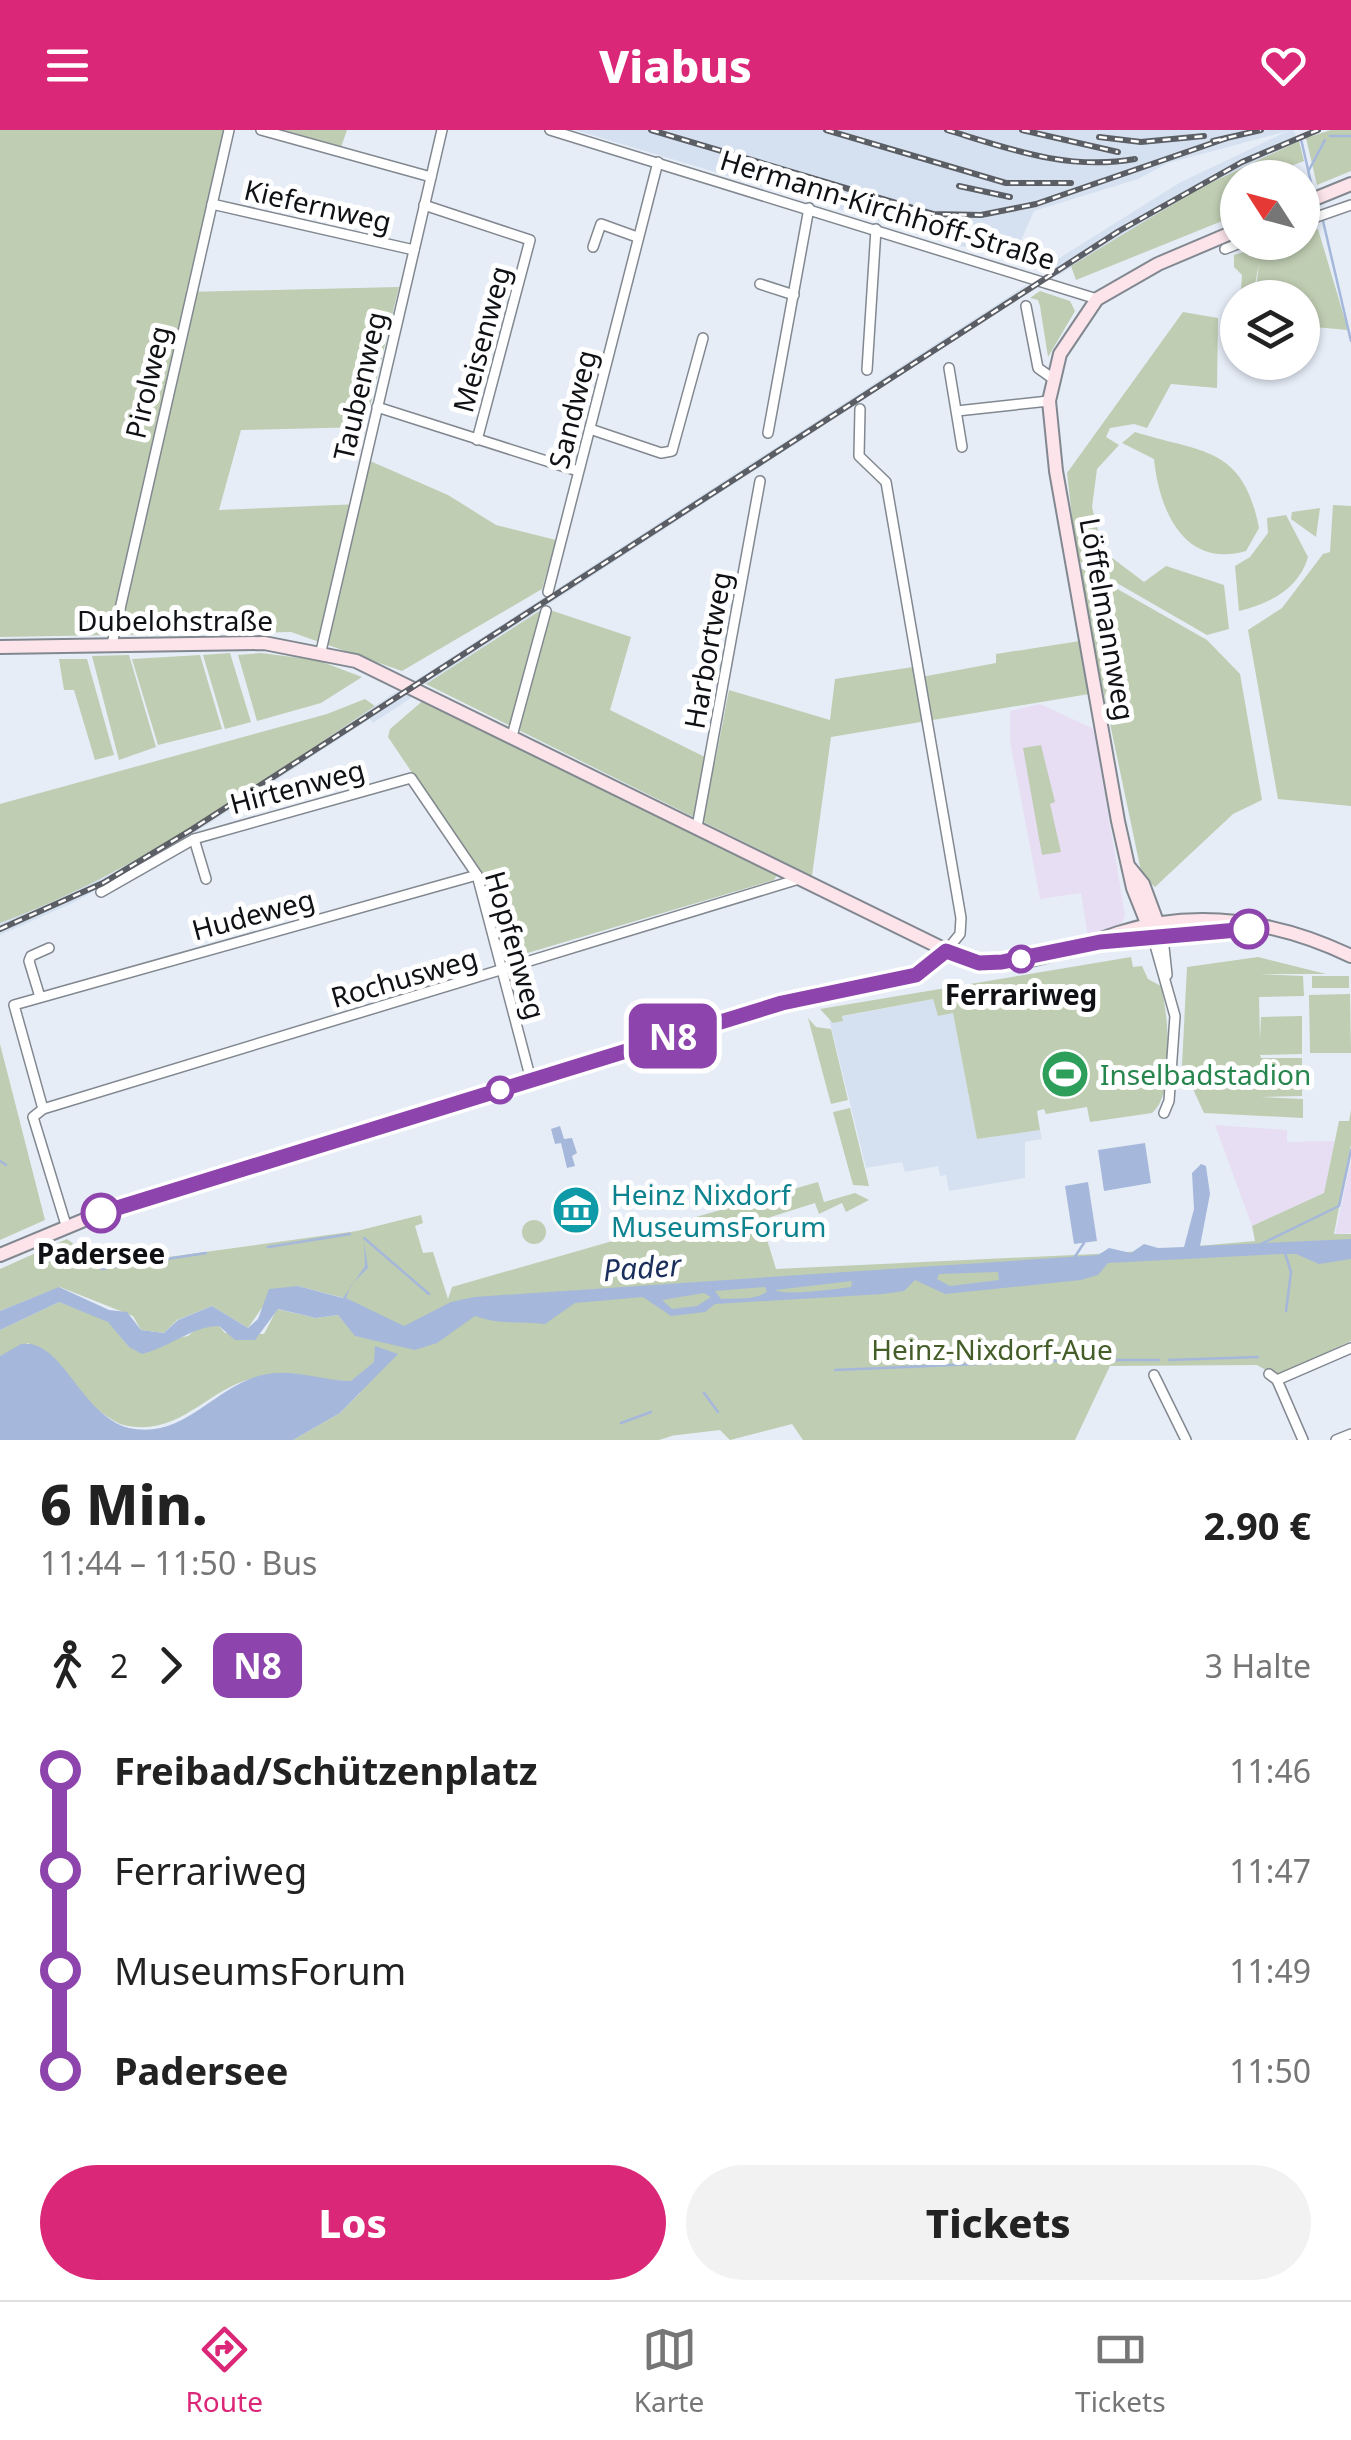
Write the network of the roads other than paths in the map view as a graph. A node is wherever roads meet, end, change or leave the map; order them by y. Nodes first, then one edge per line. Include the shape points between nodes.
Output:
1 (229, 130) edge
2 (261, 130) edge
3 (442, 130) edge
4 (550, 130) edge
5 (658, 162) junction
6 (431, 177) junction
7 (1351, 184) edge
8 (1320, 197) edge
9 (212, 204) junction
10 (424, 205) junction
11 (1351, 205) edge
12 (810, 208) junction
13 (1320, 216) edge
14 (876, 228) junction
15 (637, 237) junction
16 (1220, 238) edge
17 (593, 247) dead end
18 (414, 250) junction
19 (760, 284) dead end
20 (794, 295) junction
21 (1097, 299) junction
22 (1026, 306) dead end
23 (703, 338) dead end
24 (948, 368) dead end
25 (867, 370) dead end
26 (1052, 378) junction
27 (1049, 400) junction
28 (377, 407) junction
29 (860, 409) dead end
30 (957, 412) junction
31 (590, 429) junction
32 (768, 433) dead end
33 (478, 440) junction
34 (962, 447) dead end
35 (578, 471) junction
36 (760, 480) dead end
37 (548, 592) dead end
38 (546, 611) dead end
39 (112, 644) junction
40 (0, 646) edge
41 (321, 652) junction
42 (512, 736) junction
43 (411, 778) joint
44 (696, 827) junction
45 (194, 839) junction
46 (787, 871) junction
47 (476, 876) junction
48 (802, 878) junction
49 (206, 879) dead end
50 (777, 885) junction
51 (101, 892) dead end
52 (1156, 932) junction
53 (49, 948) dead end
54 (946, 951) junction
55 (1351, 956) edge
56 (502, 972) junction
57 (40, 997) junction
58 (531, 1080) junction
59 (42, 1109) junction
60 (1164, 1114) dead end
61 (66, 1224) junction
62 (0, 1255) edge
63 (1351, 1348) edge
64 (1154, 1375) dead end
65 (1351, 1434) edge
66 (1186, 1440) edge
67 (1304, 1440) edge
68 (1336, 1440) edge

1 - 9 street, Pirolweg
2 - 6 street
3 - 6 street, Taubenweg
4 - 5 street, Hermann-Kirchhoff-Straße
5 - 12 street, Hermann-Kirchhoff-Straße
5 - 15 street, Sandweg
6 - 10 street, Taubenweg
7 - 8 street
9 - 18 street, Kiefernweg
9 - 39 street, Pirolweg
10 - 18 street, Taubenweg
10 - 33 street, Meisenweg via 530,240
11 - 13 street
12 - 14 street, Hermann-Kirchhoff-Straße
12 - 20 street
14 - 21 street, Hermann-Kirchhoff-Straße
14 - 25 street
15 - 17 street via 601,224
15 - 31 street, Sandweg
16 - 21 street, Löffelmannweg
18 - 28 street, Taubenweg
19 - 20 street
20 - 32 street
21 - 26 street, Löffelmannweg via 1069,336
22 - 26 street via 1038,368
23 - 31 street via 672,450 661,453
24 - 30 street
26 - 27 street, Löffelmannweg
27 - 30 street
27 - 52 street, Löffelmannweg via 1056,471 1130,868
28 - 33 street
28 - 41 street, Taubenweg
29 - 54 street via 859,456 886,482 958,900 962,928
30 - 34 street
31 - 35 street, Sandweg
33 - 35 street
35 - 37 street, Sandweg
36 - 44 street, Harbortweg
38 - 42 street
39 - 40 street, Dubelohstraße
39 - 41 street, Dubelohstraße via 264,642
41 - 42 street, Dubelohstraße via 381,672
42 - 44 street, Dubelohstraße
43 - 45 street, Hirtenweg
43 - 47 street, Hopfenweg
44 - 46 street, Dubelohstraße
45 - 49 street
45 - 51 street, Hirtenweg
46 - 48 street, Dubelohstraße
46 - 50 street
47 - 56 street, Hopfenweg
47 - 57 street, Hudeweg
48 - 50 street, Rochusweg
48 - 54 street, Dubelohstraße
50 - 56 street, Rochusweg
52 - 54 street, Dubelohstraße via 990,963
52 - 55 street, Dubelohstraße via 1242,922
52 - 60 street via 1175,1028
53 - 57 street via 30,961
54 - 58 street via 916,975 809,995
56 - 58 street, Hopfenweg
56 - 59 street, Rochusweg
57 - 59 street, Hudeweg via 14,1005
58 - 61 street
59 - 61 street via 32,1117
61 - 62 street
63 - 67 street via 1273,1377
64 - 66 street
65 - 68 street

